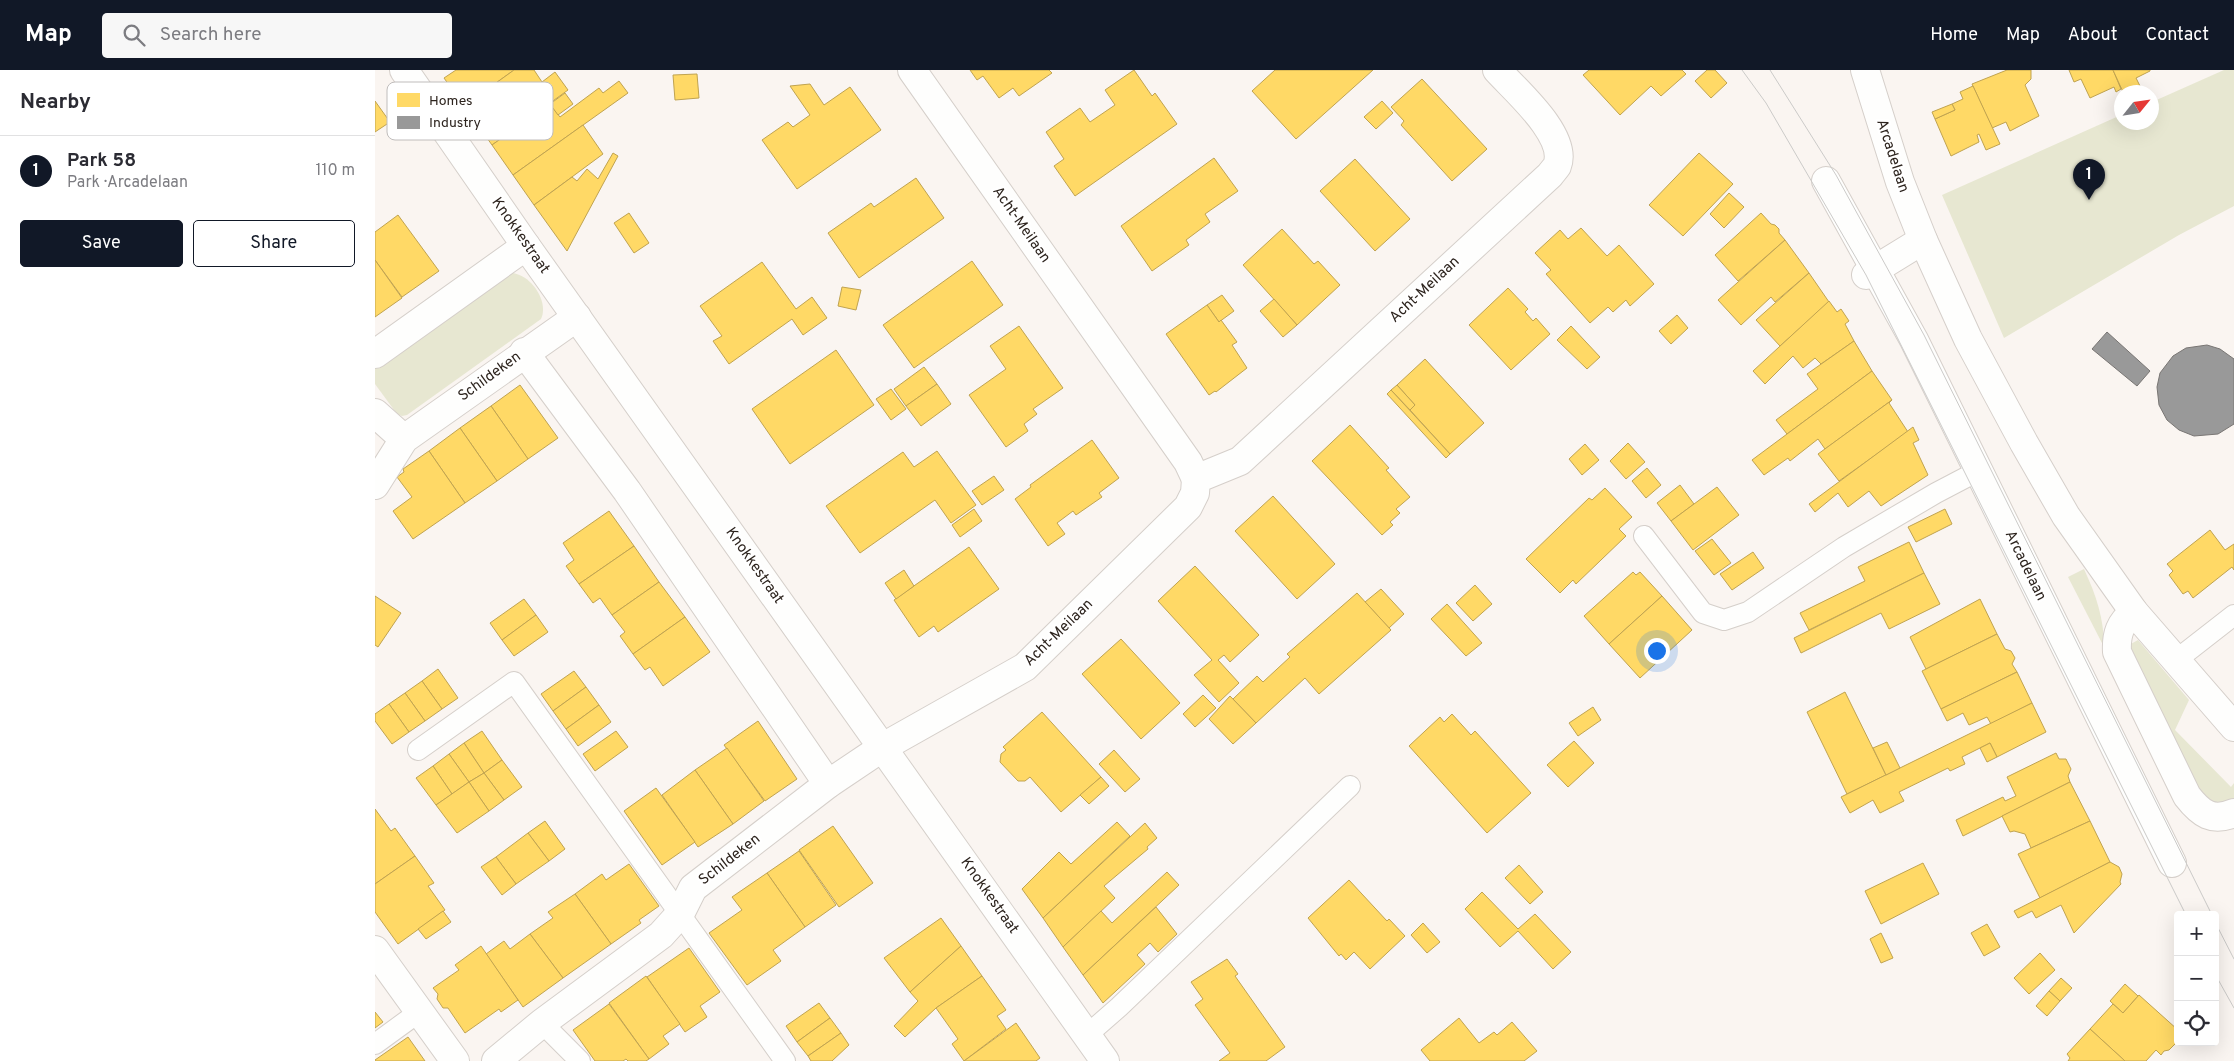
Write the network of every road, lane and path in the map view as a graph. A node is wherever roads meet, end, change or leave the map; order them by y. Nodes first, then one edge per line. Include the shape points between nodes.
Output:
1 (912, 70) edge
2 (1497, 70) edge
3 (1869, 71) edge
4 (457, 140) edge
5 (1826, 181) dead end
6 (1923, 240) junction
7 (526, 246) junction
8 (1871, 272) junction
9 (577, 317) junction
10 (524, 352) junction
11 (375, 354) edge
12 (375, 413) edge
13 (404, 439) junction
14 (1978, 472) junction
15 (1196, 479) junction
16 (375, 485) edge
17 (1644, 536) dead end
18 (2134, 612) junction
19 (2234, 615) edge
20 (2175, 661) junction
21 (2234, 727) edge
22 (883, 747) junction
23 (418, 750) dead end
24 (828, 784) junction
25 (1350, 786) dead end
26 (2234, 813) edge
27 (2172, 863) dead end
28 (681, 914) junction
29 (375, 950) edge
30 (419, 1012) junction
31 (542, 1023) junction
32 (1087, 1035) junction
33 (375, 1044) edge
34 (455, 1061) edge
35 (496, 1061) edge
36 (580, 1061) edge
37 (785, 1061) edge
38 (1105, 1061) edge

1 - 15 street, Acht-Meilaan via 1188,462
2 - 15 street, Acht-Meilaan via 1548,126 1557,146 1557,165 1550,175 1240,461
3 - 6 street, Arcadelaan via 1899,182
4 - 7 street, Knokkestraat
5 - 8 street, Arcadelaan
6 - 8 street
6 - 18 street, Arcadelaan via 1968,339 2024,443 2066,516
7 - 9 street, Knokkestraat
7 - 11 street
8 - 14 street, Arcadelaan
9 - 10 street, Schildeken
9 - 22 street, Knokkestraat
10 - 13 street, Schildeken
10 - 24 street via 627,491
12 - 13 street
13 - 16 street, Schildeken
14 - 17 lane via 1935,493 1844,548 1748,612 1724,620 1703,613
14 - 27 street, Arcadelaan
15 - 22 street, Acht-Meilaan via 1195,493 1188,507 1025,667
18 - 20 street, Arcadelaan
18 - 26 street via 2122,622 2117,652 2187,796 2197,809 2208,816 2221,818
19 - 20 lane
20 - 21 street, Arcadelaan
22 - 24 street, Schildeken
22 - 32 street, Knokkestraat
23 - 28 lane via 514,682
24 - 28 street, Schildeken via 693,888
25 - 32 lane
28 - 31 street, Schildeken via 661,935
28 - 37 lane
29 - 30 street
30 - 33 lane
30 - 34 street
31 - 35 street, Schildeken
31 - 36 lane
32 - 38 street, Knokkestraat

